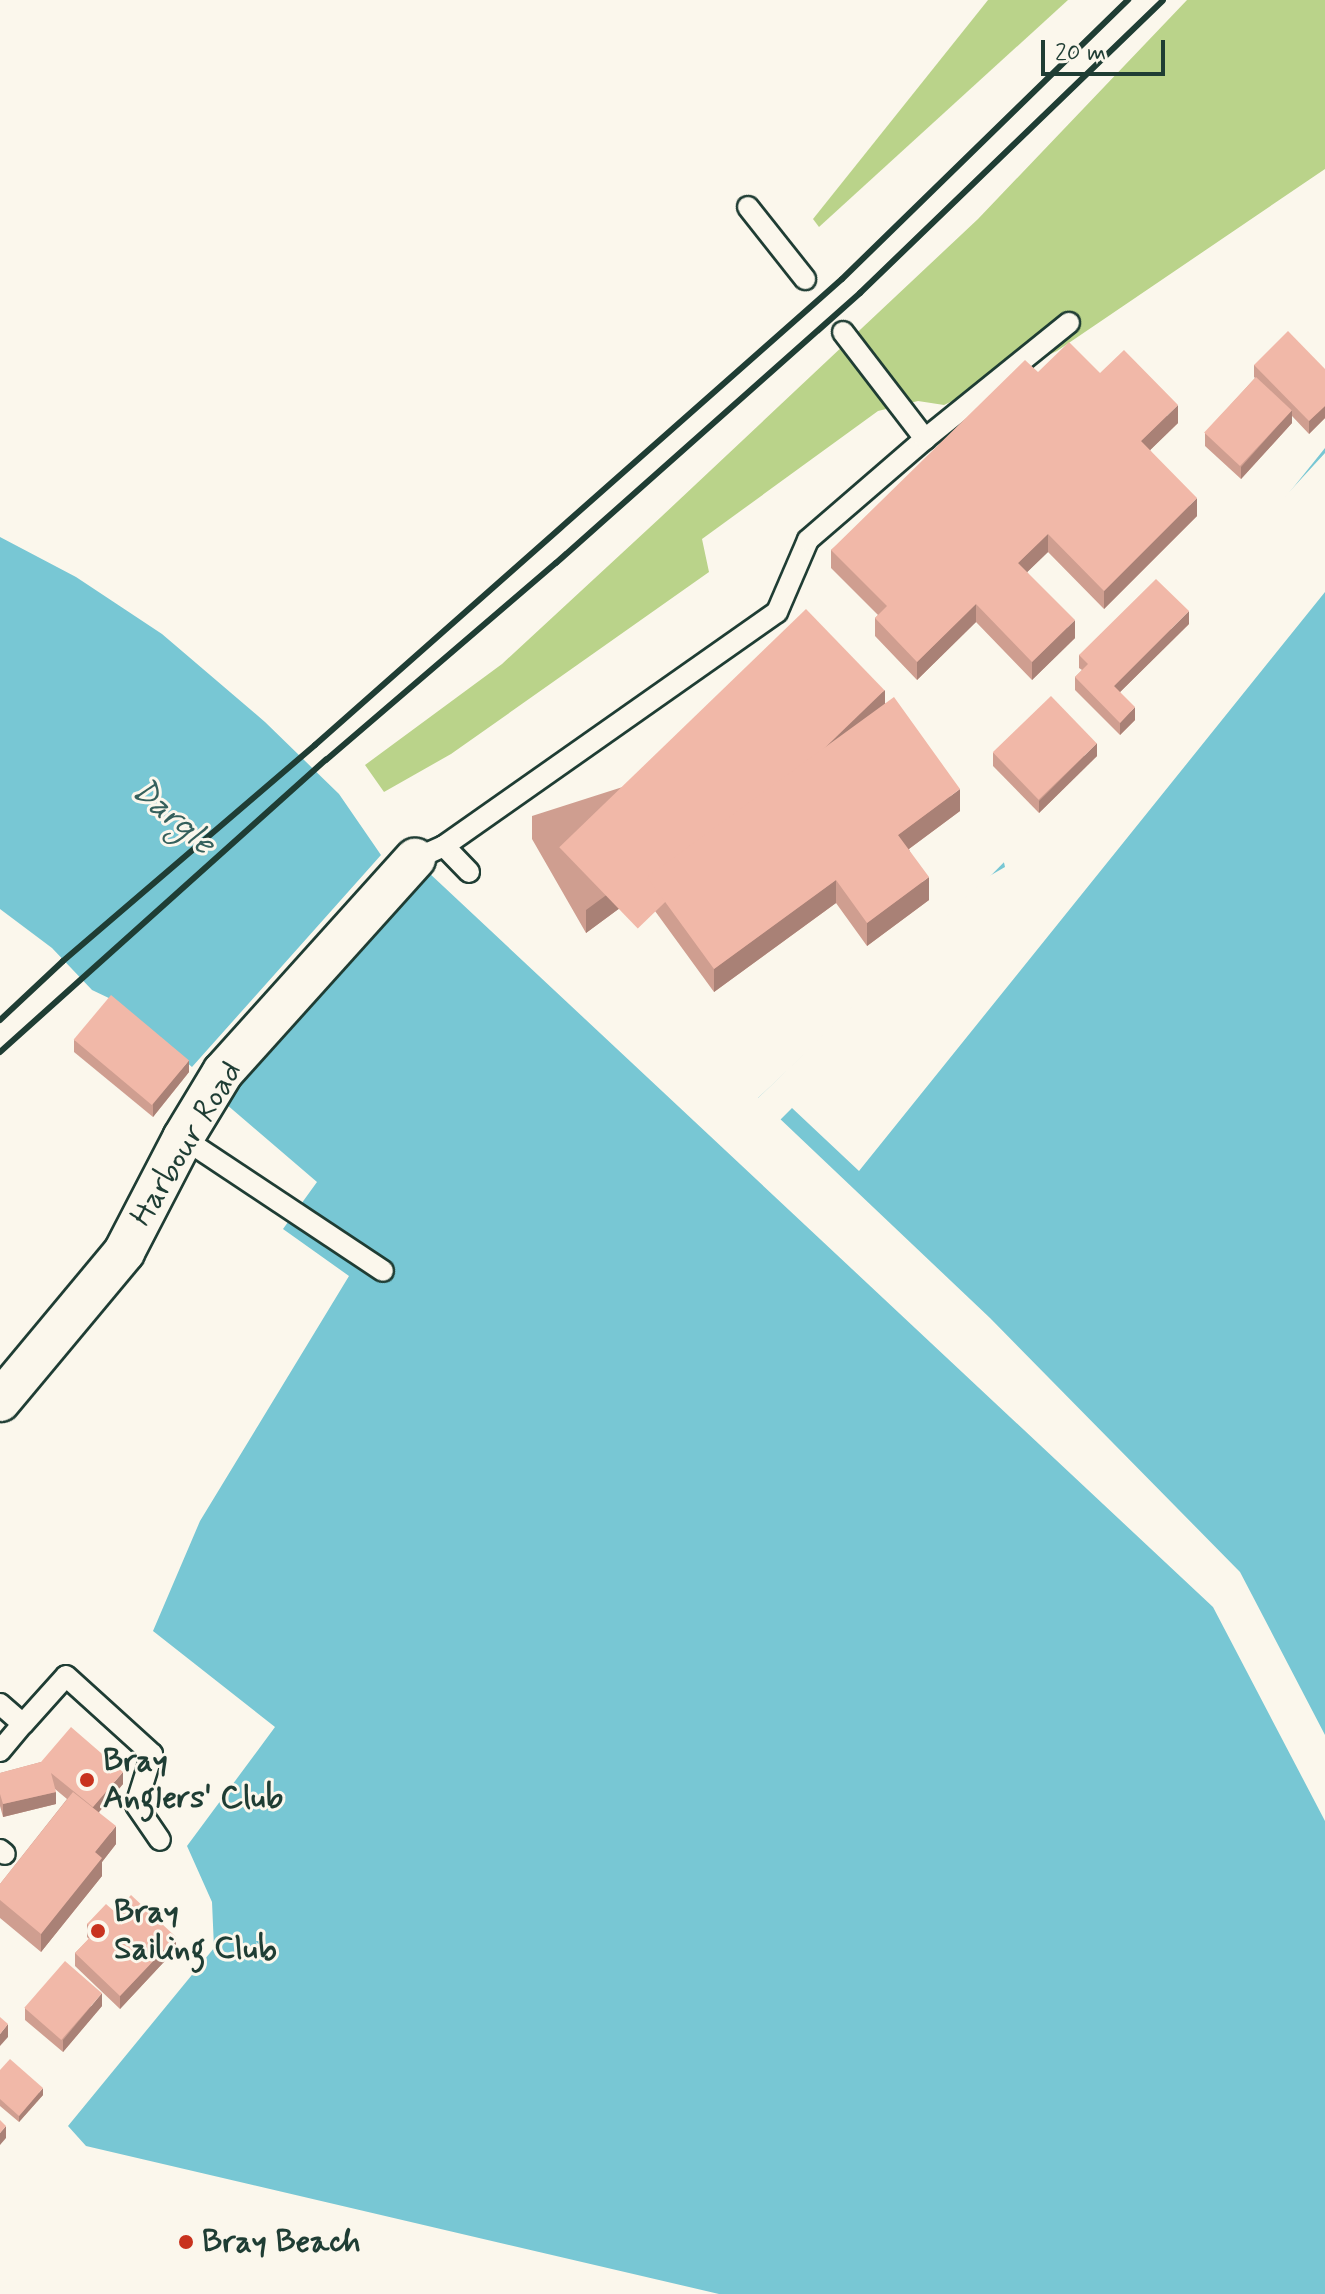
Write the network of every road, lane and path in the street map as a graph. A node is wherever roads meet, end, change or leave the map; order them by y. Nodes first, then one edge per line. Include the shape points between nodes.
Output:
1 (748, 207) dead end
2 (805, 279) dead end
3 (1069, 323) dead end
4 (843, 332) dead end
5 (925, 439) junction
6 (429, 853) junction
7 (469, 872) dead end
8 (183, 1138) junction
9 (383, 1271) dead end
10 (0, 1401) edge
11 (0, 1704) edge
12 (23, 1724) junction
13 (0, 1751) edge
14 (160, 1840) dead end

1 - 2 lane
3 - 5 lane
4 - 5 lane
5 - 6 lane via 808,540 777,612
6 - 7 lane
6 - 8 street, Harbour Road via 223,1072
8 - 9 lane
8 - 10 street, Harbour Road via 124,1252
11 - 12 lane
12 - 13 lane
12 - 14 lane via 66,1676 152,1754 136,1805

